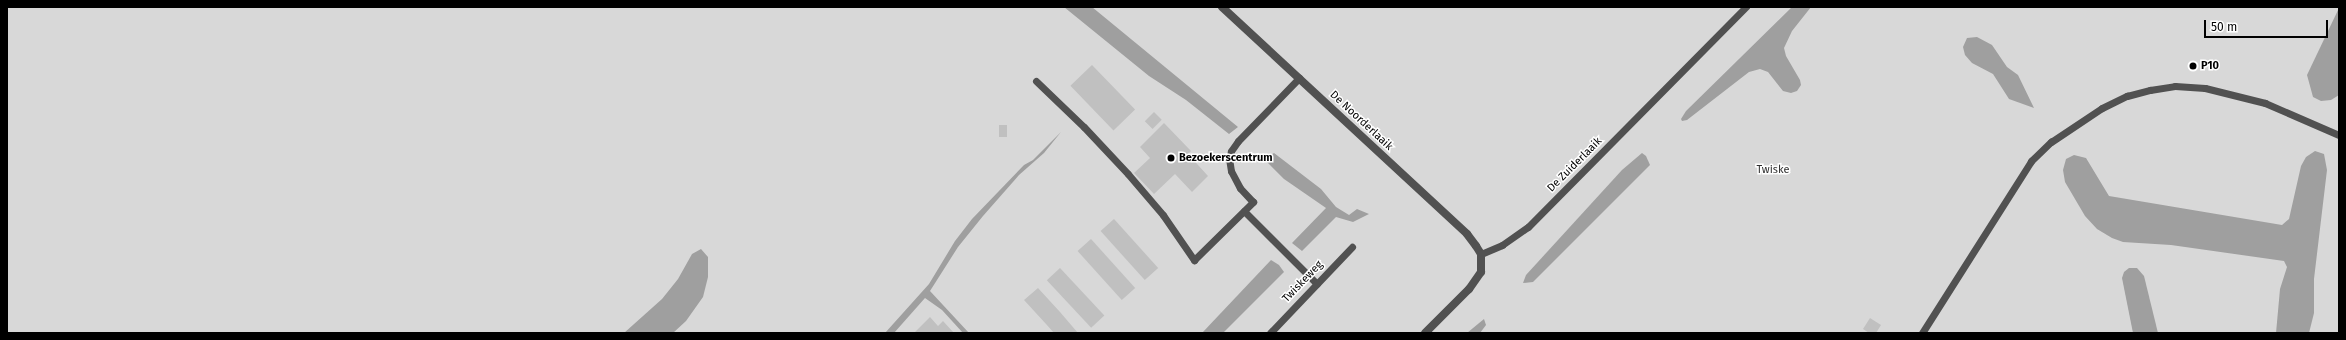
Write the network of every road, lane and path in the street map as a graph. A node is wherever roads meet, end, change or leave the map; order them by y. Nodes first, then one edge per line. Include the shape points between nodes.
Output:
1 (1222, 7) edge
2 (1744, 8) edge
3 (1299, 78) junction
4 (1036, 81) dead end
5 (2339, 135) edge
6 (1244, 211) junction
7 (1352, 247) dead end
8 (1481, 254) junction
9 (1317, 284) junction
10 (1270, 333) edge
11 (1425, 333) edge
12 (1922, 333) edge

1 - 3 street, De Noorderlaaik
2 - 8 lane, De Zuiderlaaik via 1528,227
3 - 6 lane via 1238,141 1232,151 1229,159 1231,171 1253,202
3 - 8 street, De Noorderlaaik via 1467,234
4 - 6 lane via 1128,174 1163,215 1194,260
5 - 12 lane via 2265,103 2205,88 2175,86 2150,90 2114,102 2074,125 2031,161
6 - 9 lane
7 - 9 lane, Twiskeweg
8 - 11 street via 1482,268 1476,280
9 - 10 lane, Twiskeweg

